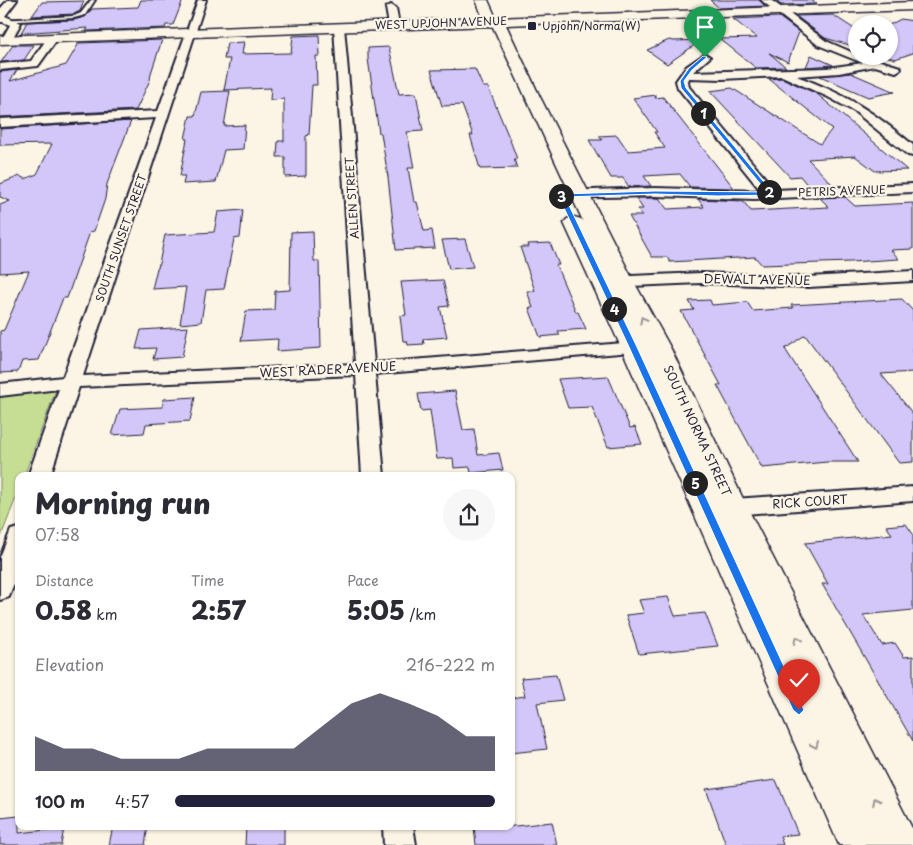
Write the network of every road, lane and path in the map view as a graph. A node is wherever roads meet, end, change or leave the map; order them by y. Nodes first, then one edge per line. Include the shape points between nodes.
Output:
1 (13, 0) edge
2 (93, 0) edge
3 (202, 0) edge
4 (765, 0) edge
5 (913, 6) edge
6 (391, 8) dead end
7 (487, 10) edge
8 (779, 11) junction
9 (2, 22) edge
10 (394, 25) junction
11 (339, 27) junction
12 (191, 32) junction
13 (53, 38) junction
14 (3, 39) edge
15 (848, 54) edge
16 (705, 57) dead end
17 (864, 65) edge
18 (881, 65) edge
19 (0, 67) edge
20 (896, 69) dead end
21 (779, 73) junction
22 (687, 75) junction
23 (163, 114) junction
24 (0, 123) edge
25 (913, 152) edge
26 (913, 188) edge
27 (771, 194) junction
28 (571, 195) junction
29 (913, 276) edge
30 (612, 282) junction
31 (645, 346) junction
32 (364, 369) junction
33 (72, 382) junction
34 (0, 390) edge
35 (40, 472) edge
36 (372, 472) edge
37 (913, 494) edge
38 (719, 508) junction
39 (15, 548) edge
40 (0, 591) edge
41 (398, 830) edge
42 (400, 845) edge
43 (860, 845) edge
44 (898, 845) edge

1 - 9 street via 0,14
2 - 9 lane via 79,16
3 - 12 street, SOUTH SUNSET STREET
4 - 8 street
5 - 8 street, WEST UPJOHN AVENUE
6 - 10 street
7 - 8 street, WEST UPJOHN AVENUE
7 - 10 street, WEST UPJOHN AVENUE
7 - 28 street, SOUTH NORMA STREET via 500,26
8 - 15 street via 822,43
9 - 14 street via 16,23
10 - 11 street, WEST UPJOHN AVENUE
11 - 12 street, WEST UPJOHN AVENUE
11 - 32 street, ALLEN STREET
12 - 13 street, WEST UPJOHN AVENUE
12 - 23 street, SOUTH SUNSET STREET
13 - 14 street, WEST UPJOHN AVENUE
13 - 19 street via 34,64
16 - 22 street
17 - 21 street via 839,70
18 - 20 street
21 - 22 street
21 - 25 street via 859,109
22 - 27 street via 682,81 684,88
23 - 24 street
23 - 33 street, SOUTH SUNSET STREET
26 - 27 street, PETRIS AVENUE
27 - 28 street, PETRIS AVENUE via 655,192
28 - 30 street, SOUTH NORMA STREET
29 - 30 street, DEWALT AVENUE via 809,282 700,278
30 - 31 street, SOUTH NORMA STREET
31 - 32 street, WEST RADER AVENUE
31 - 38 street, SOUTH NORMA STREET
32 - 33 street, WEST RADER AVENUE
32 - 36 street, ALLEN STREET
33 - 34 street, WEST RADER AVENUE
33 - 35 street, SOUTH SUNSET STREET
37 - 38 street, RICK COURT
38 -> 43 street, SOUTH NORMA STREET
44 -> 38 street, SOUTH NORMA STREET
39 - 40 street
41 - 42 street

